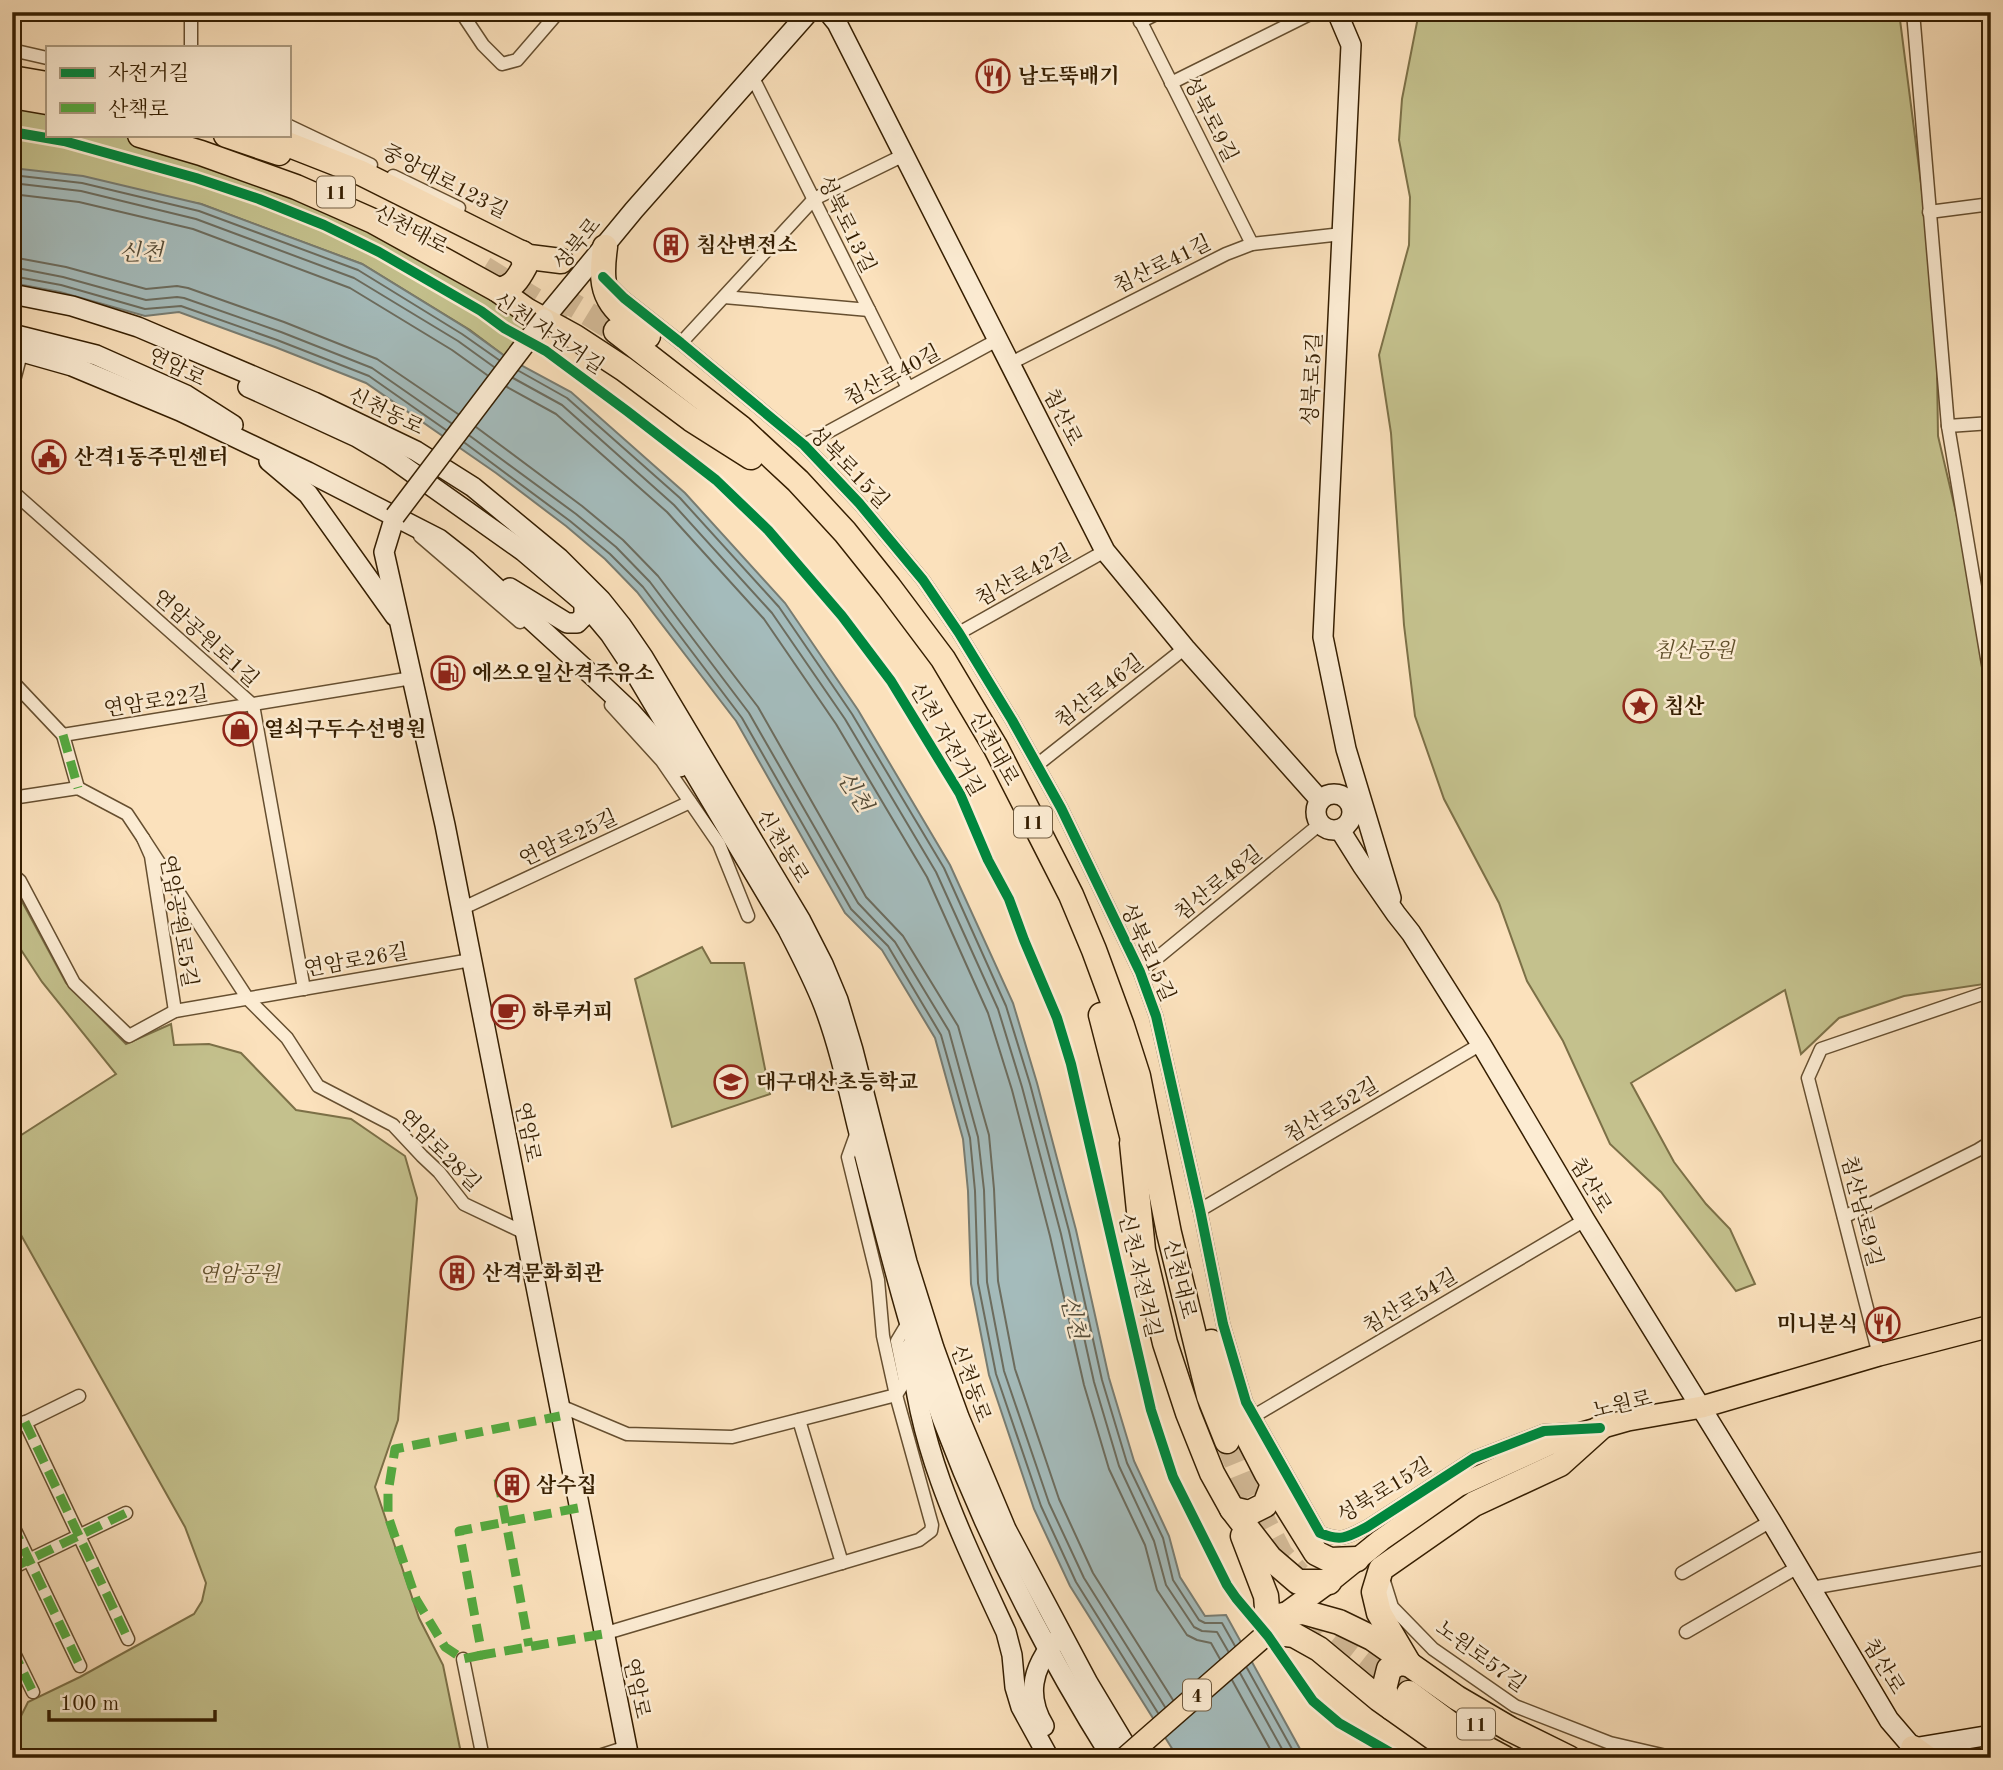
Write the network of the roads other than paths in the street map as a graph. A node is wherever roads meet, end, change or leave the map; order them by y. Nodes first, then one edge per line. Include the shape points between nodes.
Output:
1 (191, 12) edge
2 (461, 12) edge
3 (809, 12) edge
4 (828, 12) edge
5 (1160, 12) edge
6 (1314, 12) edge
7 (1337, 12) edge
8 (1913, 12) edge
9 (555, 16) dead end
10 (1138, 17) edge
11 (191, 46) edge
12 (12, 50) edge
13 (46, 58) edge
14 (752, 76) junction
15 (12, 78) edge
16 (1171, 83) junction
17 (46, 88) edge
18 (12, 96) edge
19 (290, 126) edge
20 (143, 136) edge
21 (184, 136) edge
22 (229, 136) edge
23 (267, 136) edge
24 (904, 155) junction
25 (814, 199) junction
26 (1991, 204) edge
27 (1929, 212) junction
28 (1342, 234) junction
29 (1252, 244) junction
30 (605, 247) joint
31 (502, 260) junction
32 (561, 261) junction
33 (592, 276) junction
34 (498, 290) junction
35 (12, 294) edge
36 (724, 297) junction
37 (12, 307) edge
38 (869, 310) junction
39 (544, 319) junction
40 (999, 340) junction
41 (619, 342) junction
42 (681, 343) junction
43 (16, 344) edge
44 (1011, 362) junction
45 (12, 388) edge
46 (908, 388) junction
47 (1991, 423) edge
48 (1948, 426) junction
49 (247, 443) junction
50 (804, 445) junction
51 (308, 472) junction
52 (12, 491) edge
53 (395, 516) junction
54 (1105, 551) junction
55 (467, 561) junction
56 (584, 603) junction
57 (400, 622) junction
58 (958, 633) junction
59 (1185, 648) junction
60 (412, 678) junction
61 (12, 681) edge
62 (1991, 682) edge
63 (253, 705) junction
64 (63, 735) junction
65 (1346, 749) junction
66 (1037, 765) junction
67 (78, 788) junction
68 (12, 798) edge
69 (1345, 798) junction
70 (1320, 800) junction
71 (700, 801) junction
72 (1320, 824) junction
73 (1340, 830) junction
74 (143, 838) junction
75 (16, 877) edge
76 (461, 909) junction
77 (1396, 914) junction
78 (748, 916) dead end
79 (471, 960) junction
80 (1140, 972) junction
81 (304, 989) junction
82 (1988, 995) edge
83 (247, 999) junction
84 (176, 1012) junction
85 (1481, 1044) junction
86 (1138, 1076) junction
87 (1129, 1122) junction
88 (858, 1129) junction
89 (1991, 1142) edge
90 (1200, 1210) junction
91 (1844, 1217) junction
92 (1585, 1220) junction
93 (525, 1233) junction
94 (909, 1321) junction
95 (1991, 1326) edge
96 (1879, 1355) junction
97 (896, 1395) junction
98 (79, 1396) dead end
99 (558, 1405) junction
100 (1702, 1407) junction
101 (1254, 1416) junction
102 (799, 1420) junction
103 (25, 1422) junction
104 (1600, 1428) junction
105 (12, 1429) edge
106 (1273, 1484) junction
107 (1232, 1509) junction
108 (126, 1513) dead end
109 (1771, 1521) junction
110 (12, 1524) edge
111 (79, 1536) junction
112 (1991, 1557) edge
113 (1357, 1559) junction
114 (29, 1560) junction
115 (842, 1563) junction
116 (1798, 1567) junction
117 (12, 1568) edge
118 (1381, 1569) junction
119 (1682, 1573) dead end
120 (1329, 1583) junction
121 (1811, 1588) junction
122 (1276, 1623) junction
123 (1686, 1632) dead end
124 (603, 1634) junction
125 (1061, 1634) junction
126 (128, 1639) dead end
127 (12, 1649) edge
128 (1048, 1650) junction
129 (463, 1659) dead end
130 (1409, 1664) junction
131 (80, 1666) dead end
132 (1033, 1685) junction
133 (33, 1692) dead end
134 (1070, 1692) junction
135 (1407, 1696) junction
136 (1991, 1734) edge
137 (628, 1752) edge
138 (1914, 1755) edge
139 (483, 1758) edge
140 (593, 1758) edge
141 (1049, 1758) edge
142 (1062, 1758) edge
143 (1112, 1758) edge
144 (1125, 1758) edge
145 (1133, 1758) edge
146 (1469, 1758) edge
147 (1504, 1758) edge
148 (1534, 1758) edge
149 (1569, 1758) edge
150 (1675, 1758) edge

1 - 11 street
2 - 9 street via 502,64 517,60
3 - 14 main road, 성북로
4 - 24 main road, 침산로
5 - 10 street
6 - 16 street
7 - 28 main road, 성북로5길 via 1351,45
8 - 27 street
10 - 16 street, 성북로9길
12 - 13 street
14 - 25 street, 성북로13길
14 - 30 main road, 성북로
15 - 17 highway
16 - 29 street, 성북로9길
17 - 18 highway
19 - 32 street, 중앙대로123길
20 - 34 highway via 296,187 373,221
21 - 31 highway, 신천대로 / 11 via 214,143
22 - 31 highway, 신천대로 / 11 via 312,165
23 - 31 highway via 361,173
24 - 25 street
24 - 40 main road, 침산로
25 - 36 street
25 - 38 street, 성북로13길
26 - 27 street
27 - 48 street
28 - 29 street, 침산로41길
28 - 65 main road, 성북로5길 via 1323,637
29 - 44 street, 침산로41길
30 - 33 highway
31 - 32 highway
31 - 34 highway via 525,266 517,281
32 - 33 street, 중앙대로123길
33 - 39 main road, 성북로
33 - 41 highway via 610,301
33 - 42 street, 성북로15길
34 - 39 highway
35 - 125 main road, 신천동로 via 72,306 138,327 416,451 473,488 559,558 621,625 802,921 823,964 853,1050 907,1262 938,1359 1006,1529
36 - 38 street
36 - 42 street
37 - 56 main road, 신천동로 via 134,338 357,437 523,551
38 - 46 street, 성북로13길
39 - 41 highway
39 - 53 main road, 성북로, bridge
40 - 44 main road, 침산로
40 - 46 street, 침산로40길
41 - 86 highway, 신천대로 / 11 via 741,428 799,481 845,532 943,659 996,748 1071,894
41 - 87 highway, 신천대로 / 11 via 783,484 884,603 934,674 1030,840 1076,943 1107,1029
42 - 50 street, 성북로15길
43 - 45 street
43 - 49 main road, 연암로
43 - 51 main road, 연암로 via 96,355 186,395
44 - 54 main road, 침산로
46 - 50 street, 침산로40길
47 - 48 street
48 - 62 street
49 - 51 main road
49 - 57 main road via 308,494
50 - 58 street, 성북로15길 via 923,580
51 - 53 main road
52 - 63 street, 연암공원로1길
53 - 55 main road via 439,539
53 - 57 main road, 연암로 via 384,552
53 - 71 street via 593,685
54 - 58 street, 침산로42길
54 - 59 main road, 침산로
55 - 56 main road via 567,623 577,623 584,616
55 - 71 main road via 631,712
56 - 71 main road, 신천동로 via 628,661
57 - 60 main road, 연암로
58 - 66 street, 성북로15길
59 - 66 street, 침산로46길
59 - 70 main road, 침산로
60 - 63 street, 연암로22길
60 - 76 main road, 연암로
61 - 64 street
63 - 64 street, 연암로22길
63 - 81 street, 연암공원로1길
64 - 67 street
65 - 69 main road
65 - 77 main road
66 - 80 street, 성북로15길
67 - 68 street
67 - 74 street, 연암공원로5길 via 127,814
69 - 70 main road via 1333,794
69 - 73 main road via 1352,814
70 - 72 main road via 1316,808
71 - 76 street, 연암로25길
71 - 78 street
71 - 88 main road, 신천동로 via 788,930 810,973 839,1052
72 - 73 main road
72 - 80 street, 침산로48길
73 - 77 main road, 침산로
74 - 83 street, 연암공원로5길
74 - 84 street, 연암공원로5길 via 151,856
75 - 84 street, 연암로26길 via 74,984 129,1036
76 - 79 main road, 연암로
77 - 85 main road, 침산로
79 - 81 street, 연암로26길
79 - 93 main road, 연암로
80 - 90 street, 성북로15길 via 1156,1016
81 - 83 street, 연암로26길
82 - 91 street, 침산남로9길 via 1821,1049 1808,1077
83 - 84 street, 연암로26길
83 - 93 street, 연암로28길 via 287,1038 318,1086 393,1125 464,1204
85 - 90 street, 침산로52길
85 - 92 main road, 침산로
86 - 87 highway, 신천대로 / 11 via 1169,1233 1220,1445 1179,1338
86 - 106 highway via 1172,1182 1212,1347 1235,1412
87 - 107 highway via 1143,1250 1165,1343 1212,1473
88 - 94 main road, 신천동로
88 - 97 street via 848,1157 878,1280 883,1335
89 - 91 street
90 - 101 street, 성북로15길 via 1223,1324
91 - 96 street, 침산남로9길
92 - 100 main road, 침산로
92 - 101 street, 침산로54길
93 - 99 main road, 연암로
94 - 97 street via 897,1341 905,1381
94 - 128 main road, 신천동로 via 971,1489
94 - 141 main road via 913,1375 937,1474 1006,1632 1021,1707
95 - 96 main road, 노원로 / 4
96 - 100 main road, 노원로 / 4
97 - 102 street
97 - 115 street via 931,1531 919,1540
98 - 103 street
99 - 102 street via 627,1434 732,1437
99 - 124 main road, 연암로
100 - 104 main road, 노원로 / 4
100 - 109 main road, 침산로
101 - 104 street, 성북로15길 via 1320,1533 1335,1539 1367,1527 1474,1458 1544,1431
102 - 115 street
103 - 105 street
103 - 111 street
104 - 113 main road, 노원로 / 4 via 1561,1439 1458,1486
104 - 118 highway via 1560,1464 1474,1504
106 - 107 highway via 1265,1505 1249,1513
106 - 113 highway via 1316,1553 1329,1560
107 - 120 highway via 1270,1558 1298,1582
107 - 122 highway
108 - 111 street
109 - 116 main road, 침산로
109 - 119 street
110 - 114 street
111 - 114 street
111 - 126 street
112 - 121 street
113 - 120 main road, 노원로 / 4
114 - 117 street
114 - 131 street
115 - 124 street
116 - 121 main road, 침산로
116 - 123 street
118 - 130 highway via 1374,1592 1379,1613
118 - 150 street, 노원로57길 via 1392,1607 1433,1649 1515,1706 1610,1743
120 - 122 main road, 노원로 / 4
121 - 138 main road, 침산로
122 - 130 highway via 1303,1612 1339,1622
122 - 135 highway
122 - 144 main road, 4, bridge
124 - 137 main road, 연암로
125 - 128 main road
125 - 145 main road, 신천동로
127 - 133 street
128 - 132 main road
128 - 134 main road, 신천동로
129 - 139 street
130 - 135 highway via 1389,1669 1384,1689
130 - 149 highway via 1457,1698
132 - 134 main road via 1055,1684
132 - 142 main road via 1035,1708
134 - 143 main road, 신천동로
135 - 146 highway via 1434,1738
135 - 147 highway, 11
135 - 148 highway, 11
136 - 138 main road
137 - 140 street

